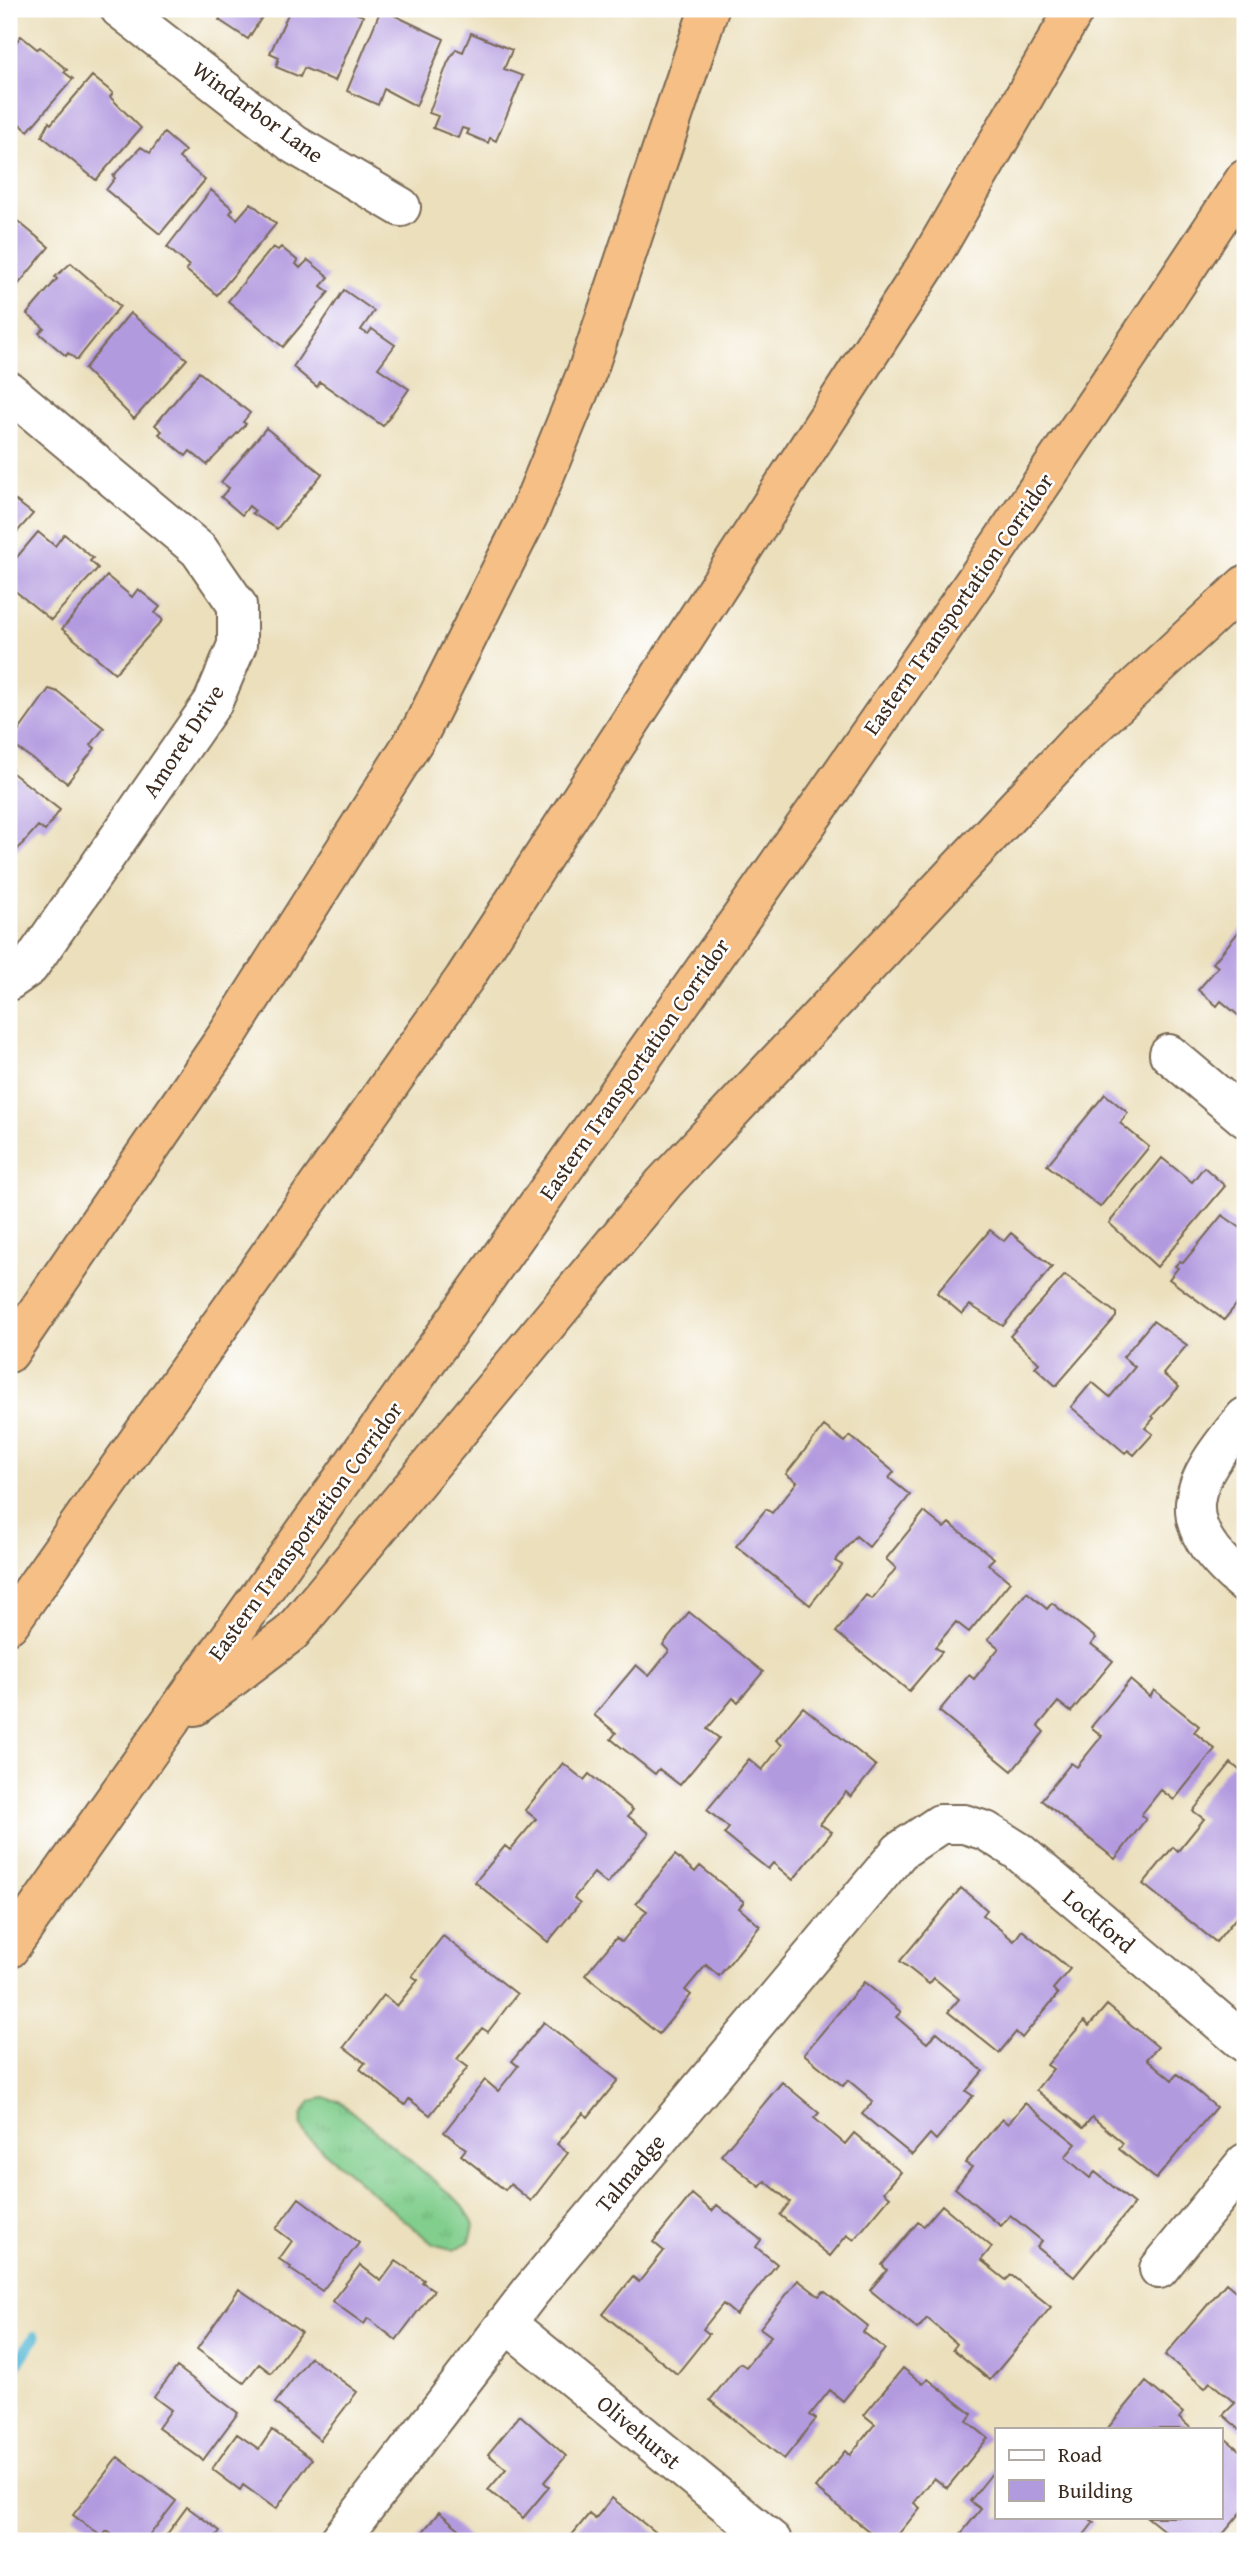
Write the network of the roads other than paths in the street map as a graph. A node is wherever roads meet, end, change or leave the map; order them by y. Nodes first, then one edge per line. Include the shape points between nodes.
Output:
1 (120, 9) edge
2 (709, 9) edge
3 (1075, 9) edge
4 (1245, 179) edge
5 (401, 207) dead end
6 (9, 391) edge
7 (1245, 586) edge
8 (9, 981) edge
9 (1169, 1054) dead end
10 (1245, 1118) edge
11 (9, 1353) edge
12 (1245, 1417) edge
13 (1245, 1584) edge
14 (9, 1623) edge
15 (163, 1730) junction
16 (940, 1824) joint
17 (9, 1950) edge
18 (1245, 2043) edge
19 (1245, 2164) edge
20 (1159, 2269) dead end
21 (506, 2323) junction
22 (339, 2541) edge
23 (772, 2541) edge

1 - 5 street, Windarbor Lane via 295,145
2 - 11 highway via 588,369 529,514 422,728 228,1034
3 - 14 highway via 929,261 464,979
4 - 15 highway, Eastern Transportation Corridor via 1142,337 692,989
6 - 8 street, Amoret Drive via 199,550 237,605 237,645 214,702 29,967
7 - 15 highway via 1083,736 664,1183 291,1633
9 - 10 street
12 - 13 street via 1212,1456 1197,1495 1195,1521 1219,1560
15 - 17 highway, Eastern Transportation Corridor
16 - 18 street, Lockford via 975,1827 1018,1851
16 - 21 street, Talmadge via 900,1851
19 - 20 street
21 - 22 street, Talmadge
21 - 23 street, Olivehurst

